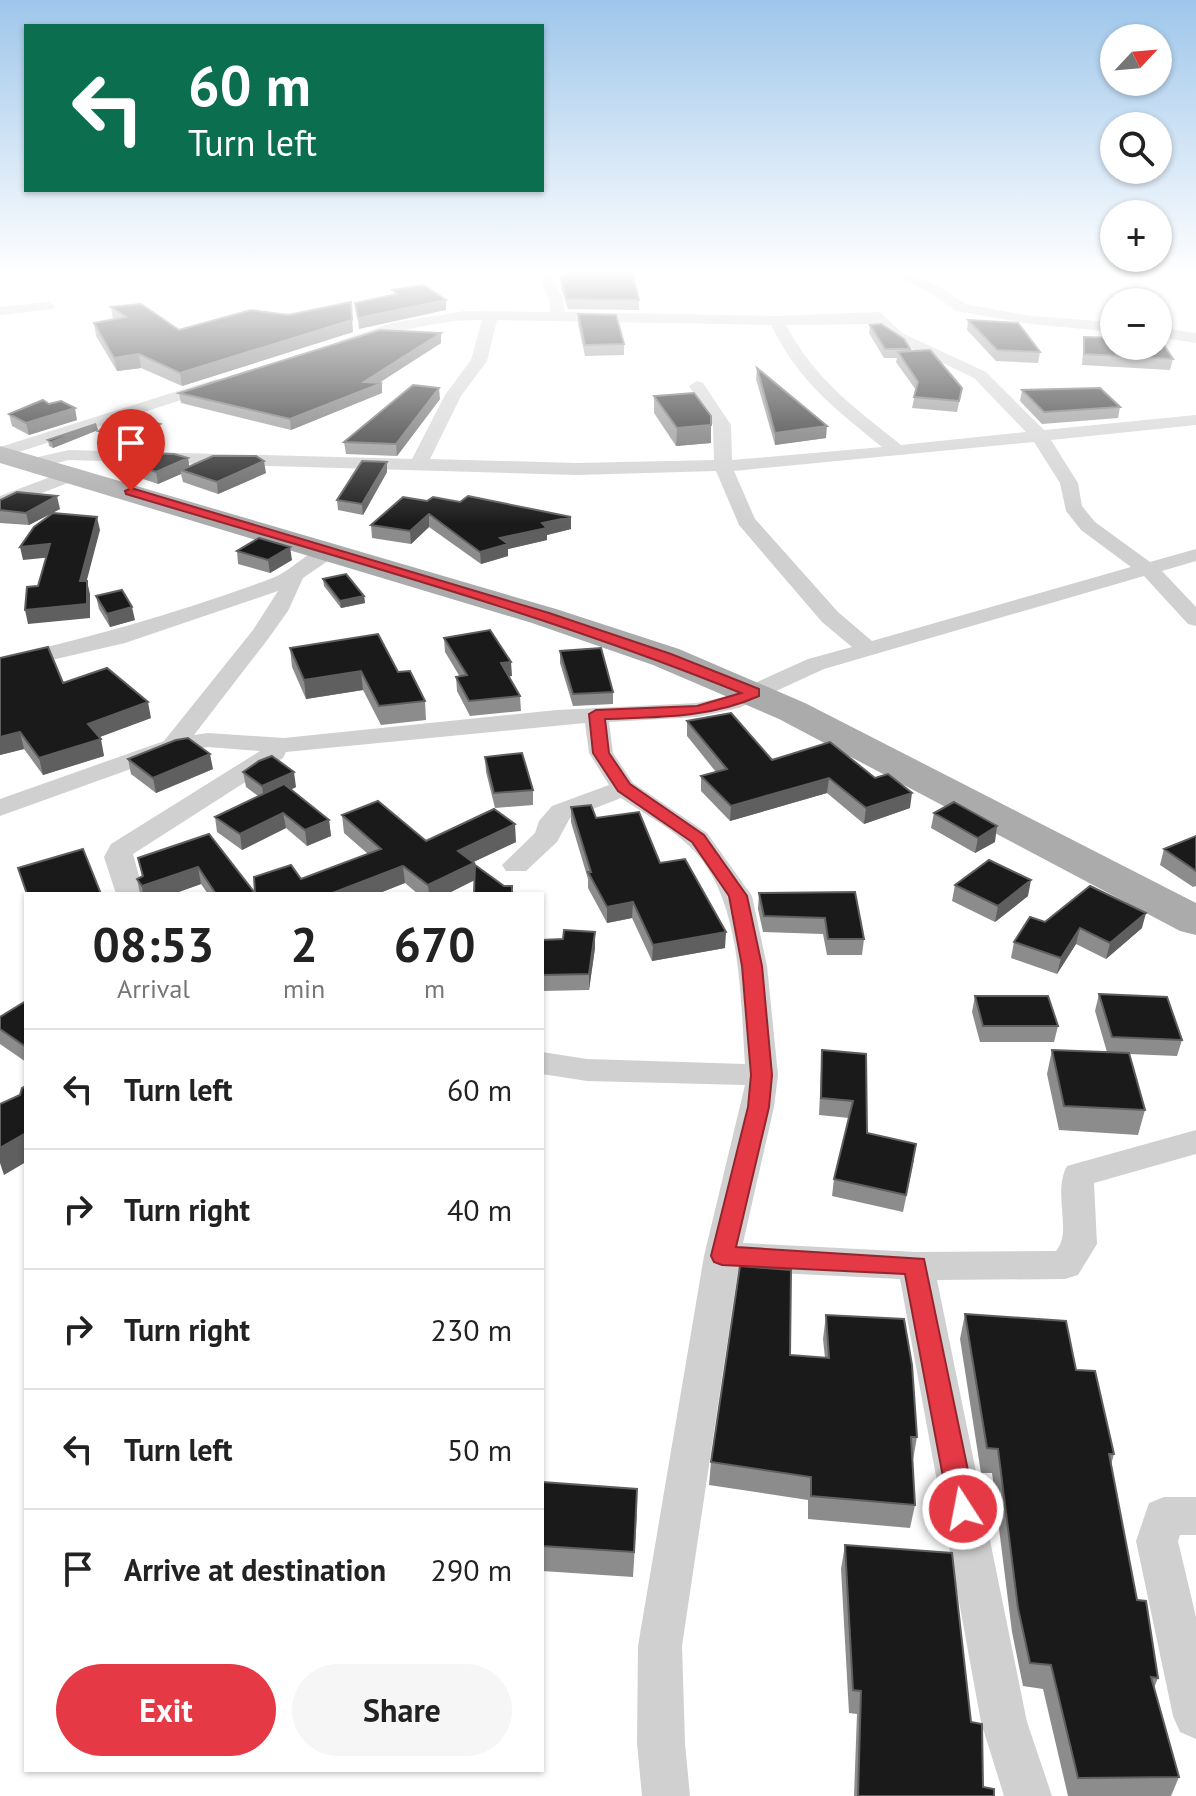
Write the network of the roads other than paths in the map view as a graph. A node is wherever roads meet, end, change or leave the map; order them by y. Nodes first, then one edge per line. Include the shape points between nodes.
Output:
1 (480, 357) edge
2 (795, 357) edge
3 (941, 357) edge
4 (238, 377) edge
5 (697, 386) dead end
6 (1196, 420) edge
7 (1039, 435) junction
8 (897, 450) junction
9 (0, 454) edge
10 (35, 463) junction
11 (418, 465) junction
12 (723, 466) junction
13 (74, 474) junction
14 (0, 503) edge
15 (328, 552) junction
16 (1196, 555) edge
17 (1148, 569) junction
18 (293, 575) junction
19 (1196, 619) edge
20 (868, 649) junction
21 (0, 665) edge
22 (754, 693) junction
23 (596, 714) junction
24 (284, 745) junction
25 (173, 746) junction
26 (624, 788) junction
27 (45, 790) junction
28 (0, 791) edge
29 (0, 808) edge
30 (516, 865) dead end
31 (129, 892) edge
32 (1196, 921) edge
33 (544, 1063) edge
34 (762, 1075) junction
35 (1196, 1142) edge
36 (722, 1256) junction
37 (916, 1266) junction
38 (1196, 1516) edge
39 (1196, 1716) edge
40 (666, 1796) edge
41 (1028, 1796) edge

1 - 11 street via 453,395
2 - 8 street via 828,395
3 - 7 street via 980,375
4 - 9 street
5 - 12 street via 722,425
6 - 7 street
7 - 8 street
7 - 17 street via 1069,483 1073,507 1088,526
8 - 12 street
9 - 10 main road
10 - 11 street via 69,455
10 - 13 main road
11 - 12 street
12 - 20 street via 746,521 830,617
13 - 14 street
13 - 15 main road
15 - 18 street
15 - 22 main road via 544,616
16 - 17 street
17 - 19 street
17 - 20 street
18 - 21 street via 117,638
18 - 25 street via 292,587 272,619
20 - 22 street via 816,664
22 - 23 street via 697,710
22 - 32 main road
23 - 24 street
23 - 26 street via 601,753
24 - 25 street via 208,740
24 - 31 street via 121,850 118,857
25 - 27 street
26 - 30 street via 561,812 548,836
26 - 34 street via 698,839 738,896 752,966
27 - 28 street
27 - 29 street
33 - 34 street via 587,1070
34 - 36 street
35 - 37 street via 1079,1175 1075,1186 1082,1243 1065,1265
36 - 37 street
36 - 40 street via 660,1646
37 - 41 street via 1004,1722
38 - 39 street via 1164,1516 1157,1541

